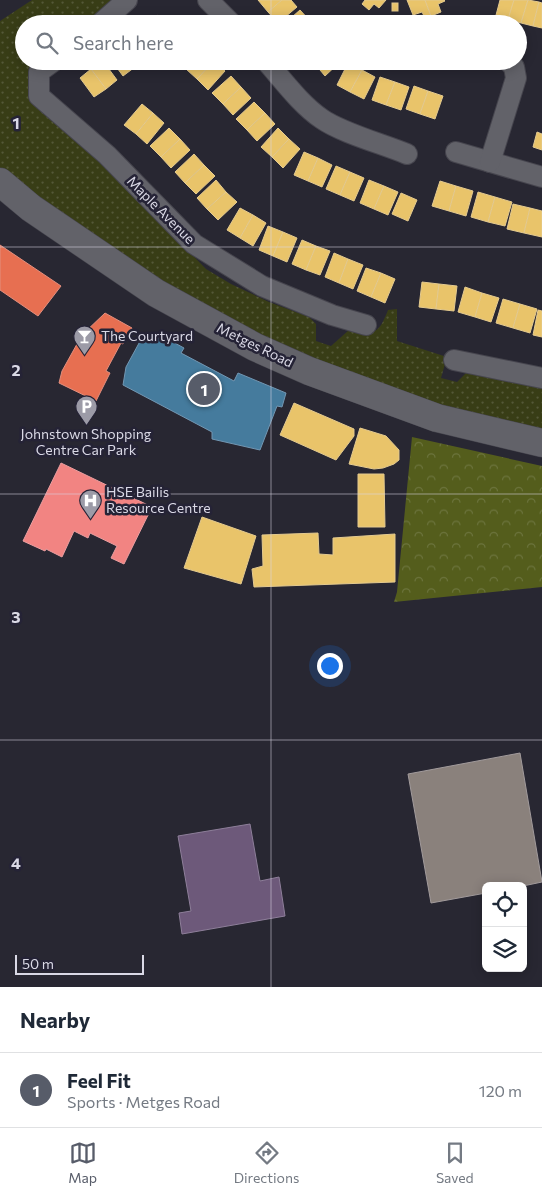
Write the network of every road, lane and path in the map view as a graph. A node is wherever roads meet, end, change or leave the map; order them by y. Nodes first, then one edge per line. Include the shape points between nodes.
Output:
1 (127, 0) edge
2 (208, 0) edge
3 (110, 15) edge
4 (223, 15) edge
5 (42, 70) edge
6 (274, 70) edge
7 (515, 70) edge
8 (456, 152) dead end
9 (407, 154) dead end
10 (490, 162) junction
11 (542, 177) edge
12 (0, 182) edge
13 (366, 325) dead end
14 (454, 360) dead end
15 (542, 378) edge
16 (542, 443) edge

1 - 3 street
2 - 4 street
5 - 13 street, Maple Avenue via 39,72 39,96 107,155 194,244 262,286 332,315
6 - 9 street via 322,119
7 - 10 street via 516,78
8 - 10 street
10 - 11 street
12 - 16 street, Metges Road via 31,208 148,288 255,347 309,371 437,418
14 - 15 street

